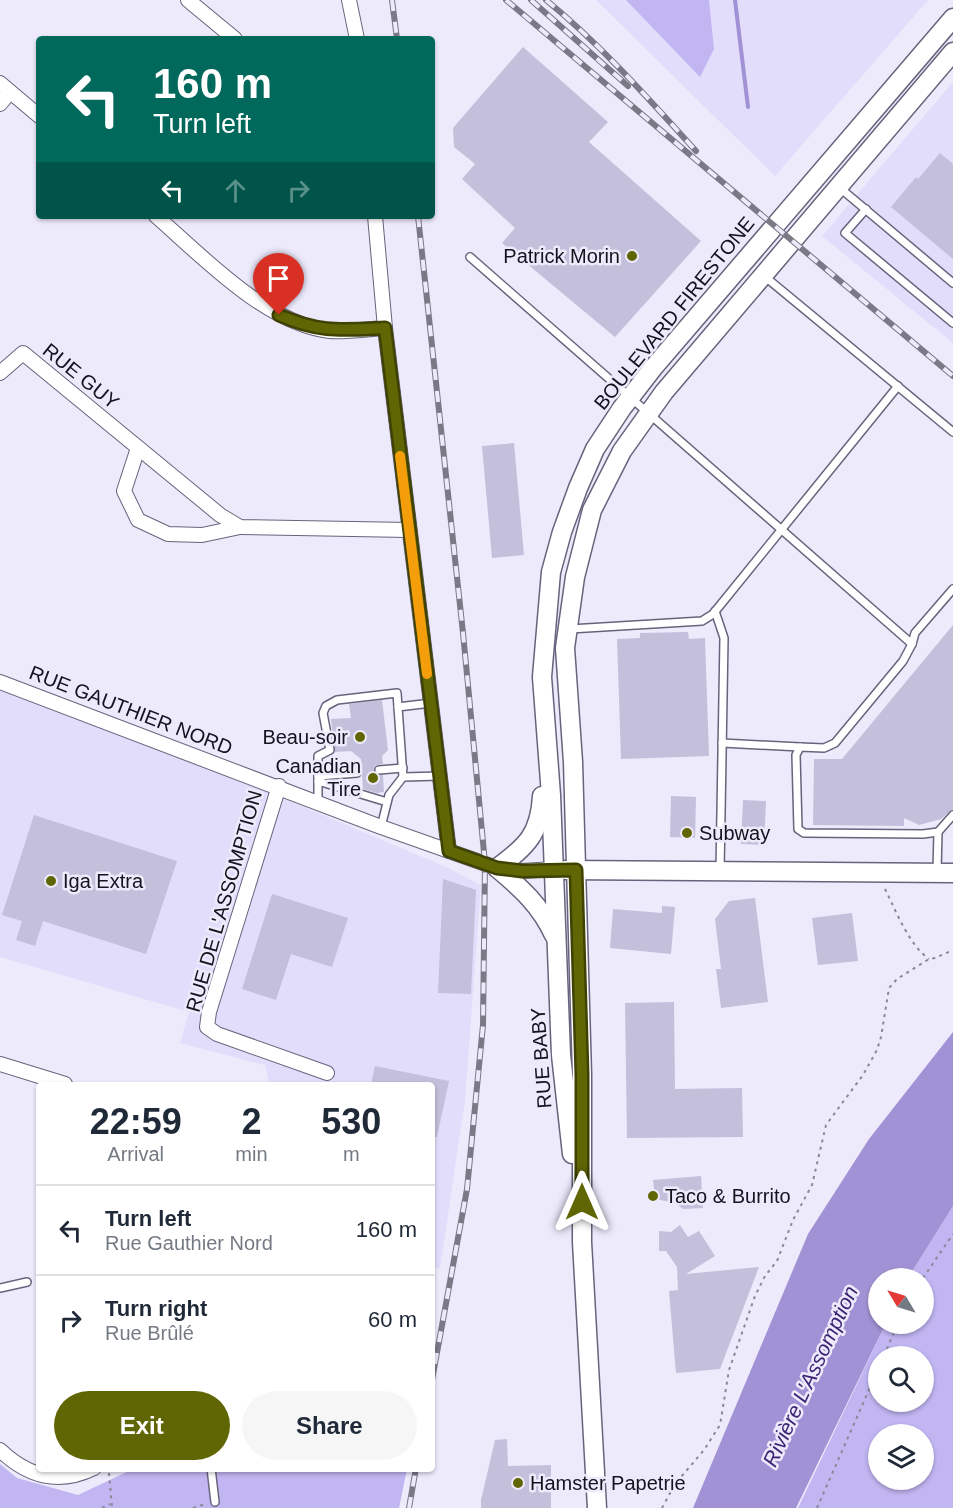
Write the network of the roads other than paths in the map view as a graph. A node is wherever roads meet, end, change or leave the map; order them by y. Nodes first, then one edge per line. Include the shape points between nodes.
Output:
1 (188, 0) edge
2 (349, 0) edge
3 (953, 18) edge
4 (231, 36) edge
5 (356, 36) edge
6 (953, 52) edge
7 (5, 87) edge
8 (0, 104) edge
9 (36, 113) edge
10 (838, 187) junction
11 (866, 209) junction
12 (159, 219) edge
13 (375, 219) edge
14 (470, 257) dead end
15 (763, 274) junction
16 (953, 283) edge
17 (952, 320) edge
18 (385, 328) junction
19 (0, 373) edge
20 (898, 386) junction
21 (631, 398) junction
22 (649, 414) junction
23 (953, 432) edge
24 (138, 448) junction
25 (240, 527) junction
26 (781, 529) junction
27 (409, 530) junction
28 (953, 589) edge
29 (715, 611) junction
30 (568, 629) junction
31 (912, 644) junction
32 (0, 682) edge
33 (431, 703) junction
34 (398, 707) junction
35 (546, 728) junction
36 (723, 743) junction
37 (800, 747) junction
38 (403, 768) junction
39 (379, 770) dead end
40 (357, 773) dead end
41 (440, 776) junction
42 (403, 777) junction
43 (318, 778) junction
44 (279, 786) junction
45 (318, 801) junction
46 (387, 802) junction
47 (953, 815) edge
48 (381, 827) junction
49 (938, 832) junction
50 (449, 851) junction
51 (497, 868) junction
52 (555, 870) junction
53 (576, 870) junction
54 (720, 871) junction
55 (945, 873) edge
56 (557, 941) junction
57 (0, 1064) edge
58 (327, 1072) dead end
59 (58, 1082) edge
60 (582, 1242) junction
61 (27, 1282) dead end
62 (0, 1288) edge
63 (0, 1450) edge
64 (86, 1472) edge
65 (211, 1472) edge
66 (215, 1502) dead end
67 (597, 1508) edge

1 - 4 street
2 - 5 street
3 - 21 main road, BOULEVARD FIRESTONE
6 - 10 main road
7 - 8 street
7 - 9 street
10 - 11 lane
10 - 15 main road
11 - 16 lane
11 - 17 lane via 845,233
12 - 18 street via 250,297 279,315 332,331
13 - 18 street
14 - 21 lane
15 - 20 lane
15 - 22 main road
18 - 27 street
19 - 24 street, RUE GUY via 23,353
20 - 23 lane
20 - 26 lane
21 - 22 lane
21 - 35 main road, BOULEVARD FIRESTONE via 595,449 562,532 551,572 542,677
22 - 26 lane
22 - 30 main road via 622,450 592,510 575,577
24 - 25 street, RUE GUY
24 - 25 street via 124,491 138,520 168,534 202,535
25 - 27 street
26 - 29 lane
26 - 31 lane
27 - 33 street
28 - 31 lane via 915,633
29 - 30 lane via 702,621
29 - 36 lane via 724,638
30 - 53 main road via 565,648
31 - 37 lane via 903,661 835,743 824,748
32 - 44 street, RUE GAUTHIER NORD
33 - 34 lane
33 - 41 street
34 - 38 lane
34 - 43 lane via 398,693 338,700 326,706 323,713 330,750 318,756
35 - 51 main road via 539,824 527,843
35 - 52 main road, BOULEVARD FIRESTONE
36 - 37 lane
36 - 54 lane
37 - 49 lane via 796,755 798,829 804,833
38 - 39 lane
38 - 42 lane
40 - 43 lane
41 - 42 lane
41 - 50 street
42 - 46 lane
43 - 45 lane
43 - 46 lane
44 - 45 street, RUE GAUTHIER NORD
44 - 58 street, RUE DE L'ASSOMPTION via 207,1027 217,1034
45 - 48 street, RUE GAUTHIER NORD
46 - 48 lane
47 - 49 lane
48 - 50 street, RUE GAUTHIER NORD
49 - 55 lane
50 - 51 street, RUE GAUTHIER NORD
51 - 52 street, RUE GAUTHIER NORD
51 - 56 main road via 538,907
52 - 53 main road
52 - 56 main road, RUE BABY
53 - 54 main road
53 - 60 main road, RUE BABY
54 - 55 main road
56 - 60 main road, RUE BABY via 561,1055
57 - 59 street
60 - 67 main road, RUE BABY
61 - 62 lane
63 - 64 street via 30,1471 53,1478
65 - 66 lane

